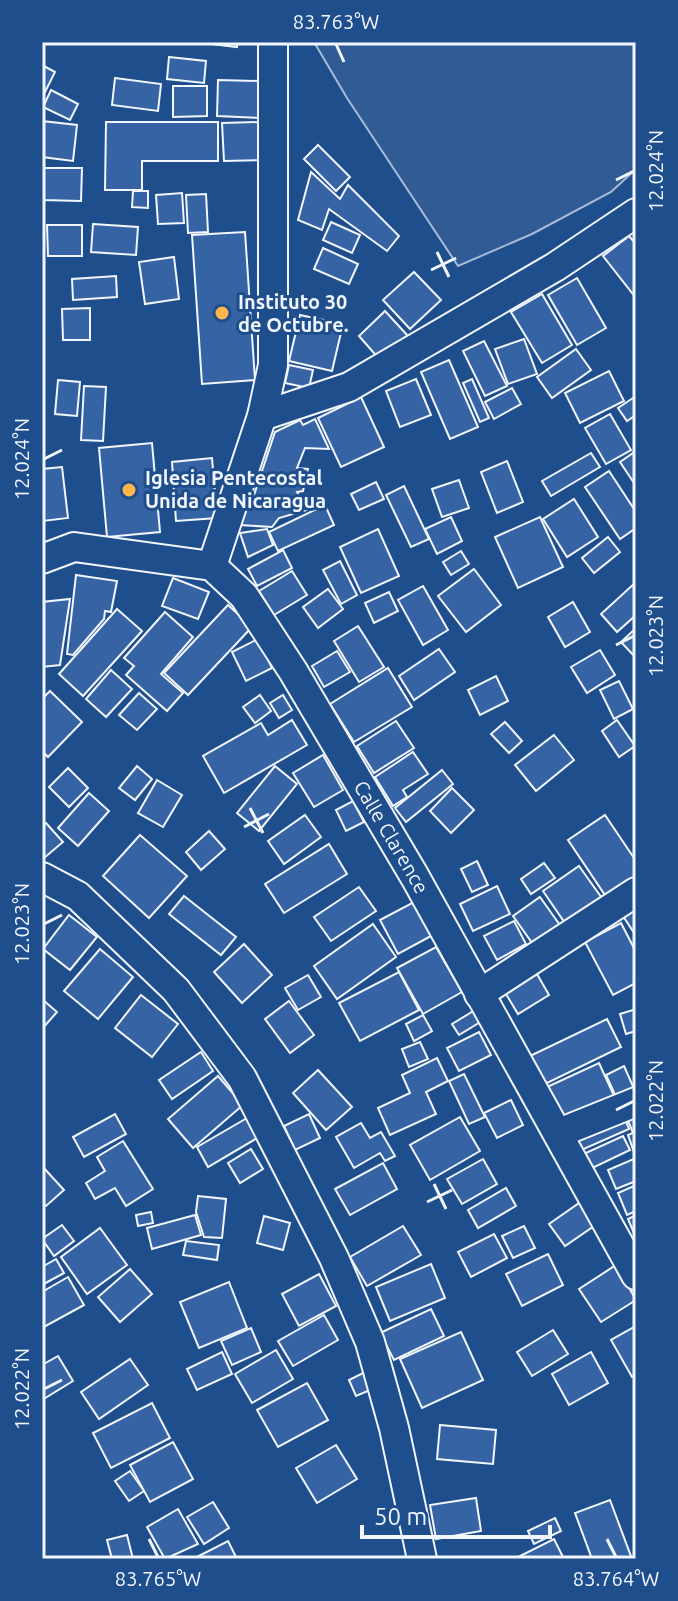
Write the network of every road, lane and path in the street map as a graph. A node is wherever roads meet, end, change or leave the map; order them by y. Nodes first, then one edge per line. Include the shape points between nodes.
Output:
1 (273, 42) edge
2 (636, 213) edge
3 (262, 416) junction
4 (42, 559) edge
5 (212, 566) junction
6 (42, 877) edge
7 (636, 892) edge
8 (479, 994) junction
9 (636, 1102) edge
10 (559, 1133) junction
11 (636, 1275) edge
12 (422, 1559) edge

1 - 3 street via 273,365
2 - 3 street via 555,267 349,387
3 - 5 street
4 - 5 street via 74,547
5 - 8 street, Calle Clarence via 244,596 286,660
6 - 12 street via 78,896 176,990 242,1078 334,1258 370,1342
7 - 8 street
8 - 10 street, Calle Clarence
9 - 10 street
10 - 11 street, Calle Clarence

